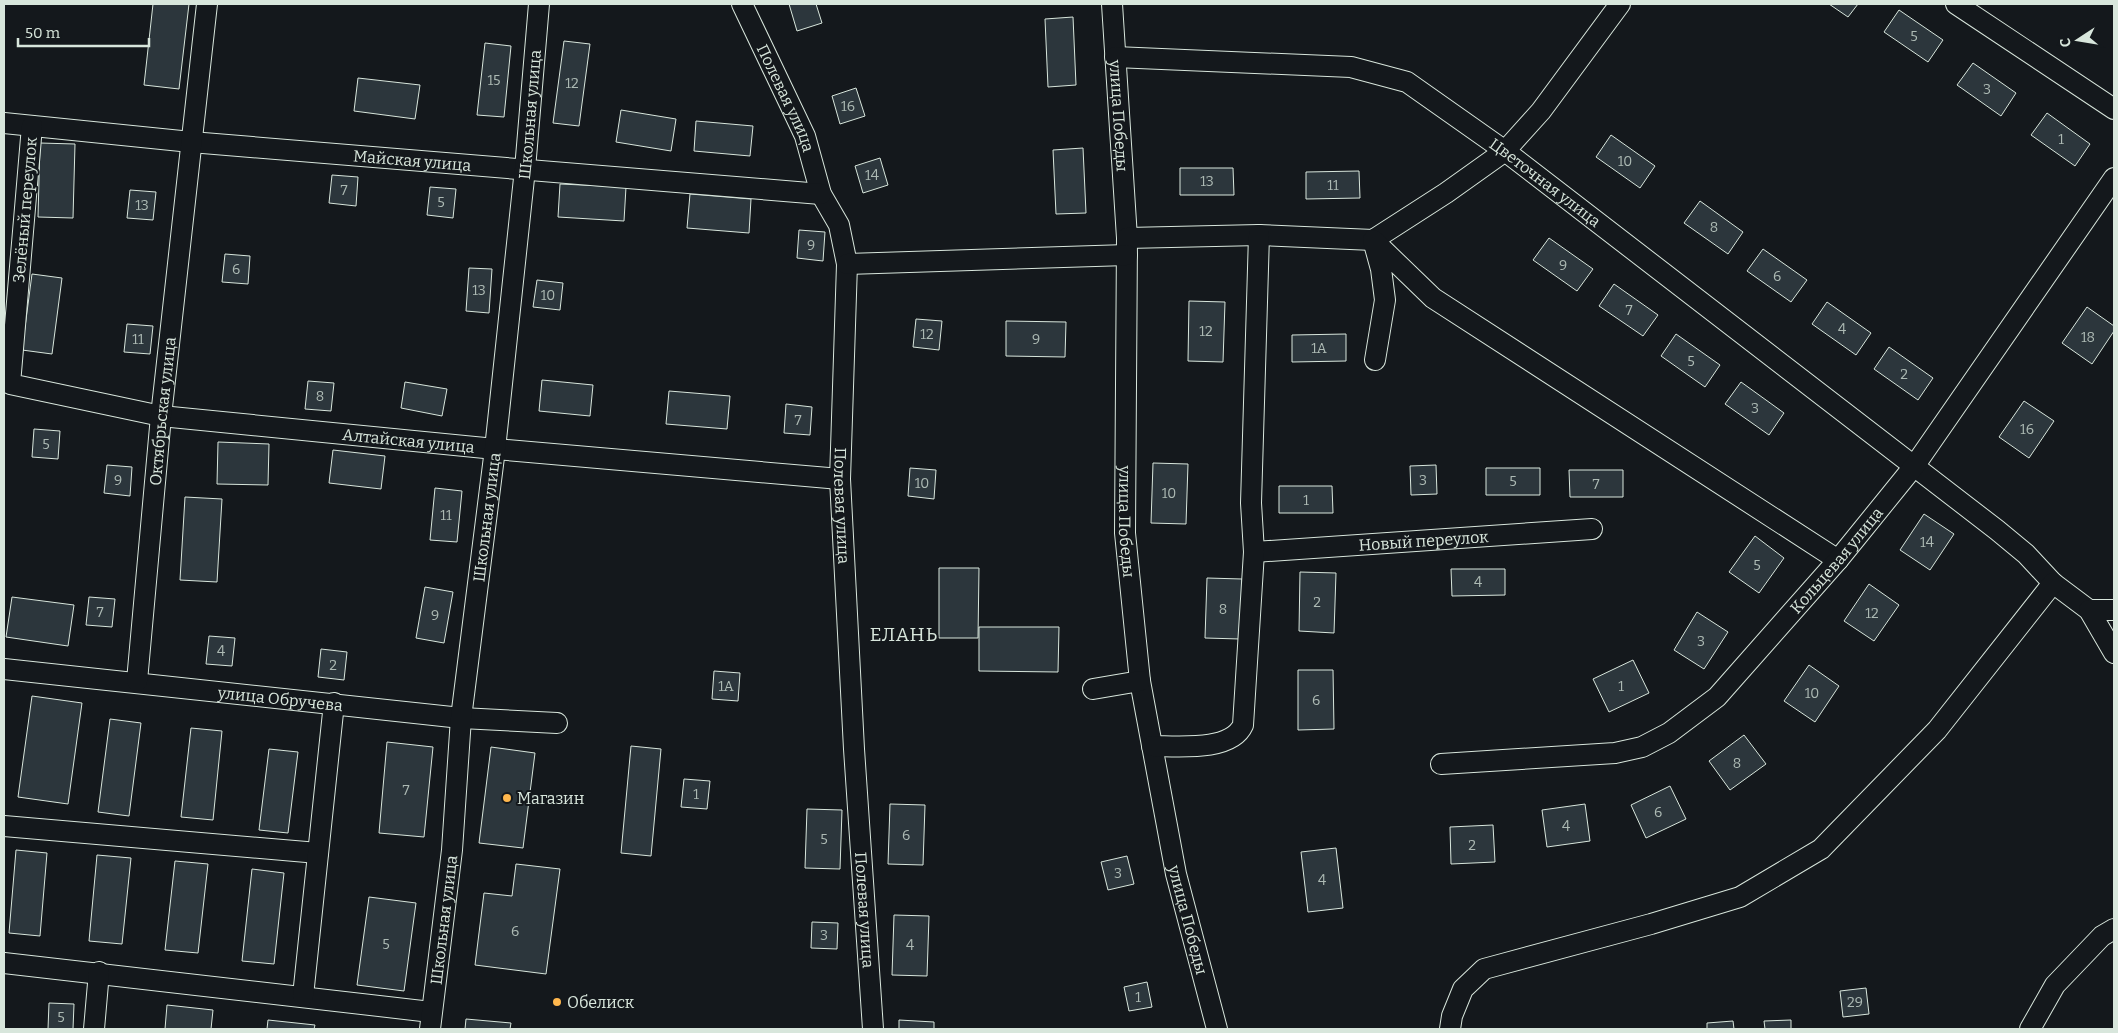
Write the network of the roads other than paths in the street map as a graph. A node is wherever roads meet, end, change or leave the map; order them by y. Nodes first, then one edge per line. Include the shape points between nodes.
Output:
1 (207, 4) edge
2 (539, 4) edge
3 (742, 4) edge
4 (1112, 4) edge
5 (1620, 4) edge
6 (1956, 4) edge
7 (1115, 57) junction
8 (2114, 109) edge
9 (4, 122) edge
10 (32, 126) junction
11 (191, 142) junction
12 (1506, 151) junction
13 (525, 169) junction
14 (2114, 178) edge
15 (822, 194) junction
16 (1259, 235) junction
17 (1372, 240) junction
18 (1127, 246) junction
19 (847, 264) junction
20 (1375, 360) dead end
21 (10, 384) joint
22 (161, 416) junction
23 (494, 449) junction
24 (1915, 466) junction
25 (840, 479) junction
26 (1592, 529) dead end
27 (1254, 552) junction
28 (1838, 560) junction
29 (2053, 583) junction
30 (2089, 610) junction
31 (2114, 610) edge
32 (2114, 653) edge
33 (4, 669) edge
34 (1140, 681) junction
35 (137, 682) junction
36 (1093, 689) dead end
37 (334, 703) junction
38 (461, 718) junction
39 (557, 723) dead end
40 (1152, 746) junction
41 (1441, 764) dead end
42 (4, 826) edge
43 (318, 853) junction
44 (2114, 929) edge
45 (4, 963) edge
46 (99, 972) junction
47 (303, 996) junction
48 (431, 1020) edge
49 (94, 1029) edge
50 (873, 1029) edge
51 (1217, 1029) edge
52 (1450, 1029) edge
53 (2030, 1029) edge

1 - 11 street, Октябрьская улица
2 - 13 street, Школьная улица
3 - 15 street, Полевая улица via 805,136
4 - 7 street, улица Победы
5 - 12 street via 1541,110
6 - 8 street
7 - 12 street, Цветочная улица via 1351,67 1408,82
7 - 18 street, улица Победы
9 - 10 street, Майская улица
10 - 11 street, Майская улица
10 - 21 street, Зелёный переулок
11 - 13 street, Майская улица
11 - 22 street, Октябрьская улица
12 - 17 street
12 - 24 street, Цветочная улица
13 - 15 street, Майская улица
13 - 23 street, Школьная улица
14 - 24 street, Кольцевая улица
15 - 19 street, Полевая улица via 839,225
16 - 17 street
16 - 18 street
16 - 27 street via 1251,503
17 - 20 street via 1381,268 1385,300
17 - 28 street via 1433,298
18 - 19 street
18 - 34 street, улица Победы via 1125,533
19 - 25 street, Полевая улица
21 - 22 street, Алтайская улица
22 - 23 street, Алтайская улица
22 - 35 street, Октябрьская улица
23 - 25 street, Алтайская улица
23 - 38 street, Школьная улица
24 - 28 street, Кольцевая улица
24 - 29 street, Цветочная улица via 2026,554
25 - 50 street, Полевая улица
26 - 27 street, Новый переулок
27 - 40 street via 1240,732 1198,747
28 - 41 street, Кольцевая улица via 1717,697 1669,733 1642,747 1615,753
29 - 30 street, Цветочная улица
29 - 52 street via 1937,730 1821,849 1740,897 1484,968 1464,989
30 - 31 street
30 - 32 street
33 - 35 street, улица Обручева
34 - 36 street
34 - 40 street, улица Победы
35 - 37 street, улица Обручева
37 - 38 street, улица Обручева
37 - 43 street
38 - 39 street, улица Обручева
38 - 48 street, Школьная улица via 452,850
40 - 51 street, улица Победы via 1176,874
42 - 43 street
43 - 47 street
44 - 53 street via 2102,936 2055,985
45 - 46 street
46 - 47 street
46 - 49 street
47 - 48 street

